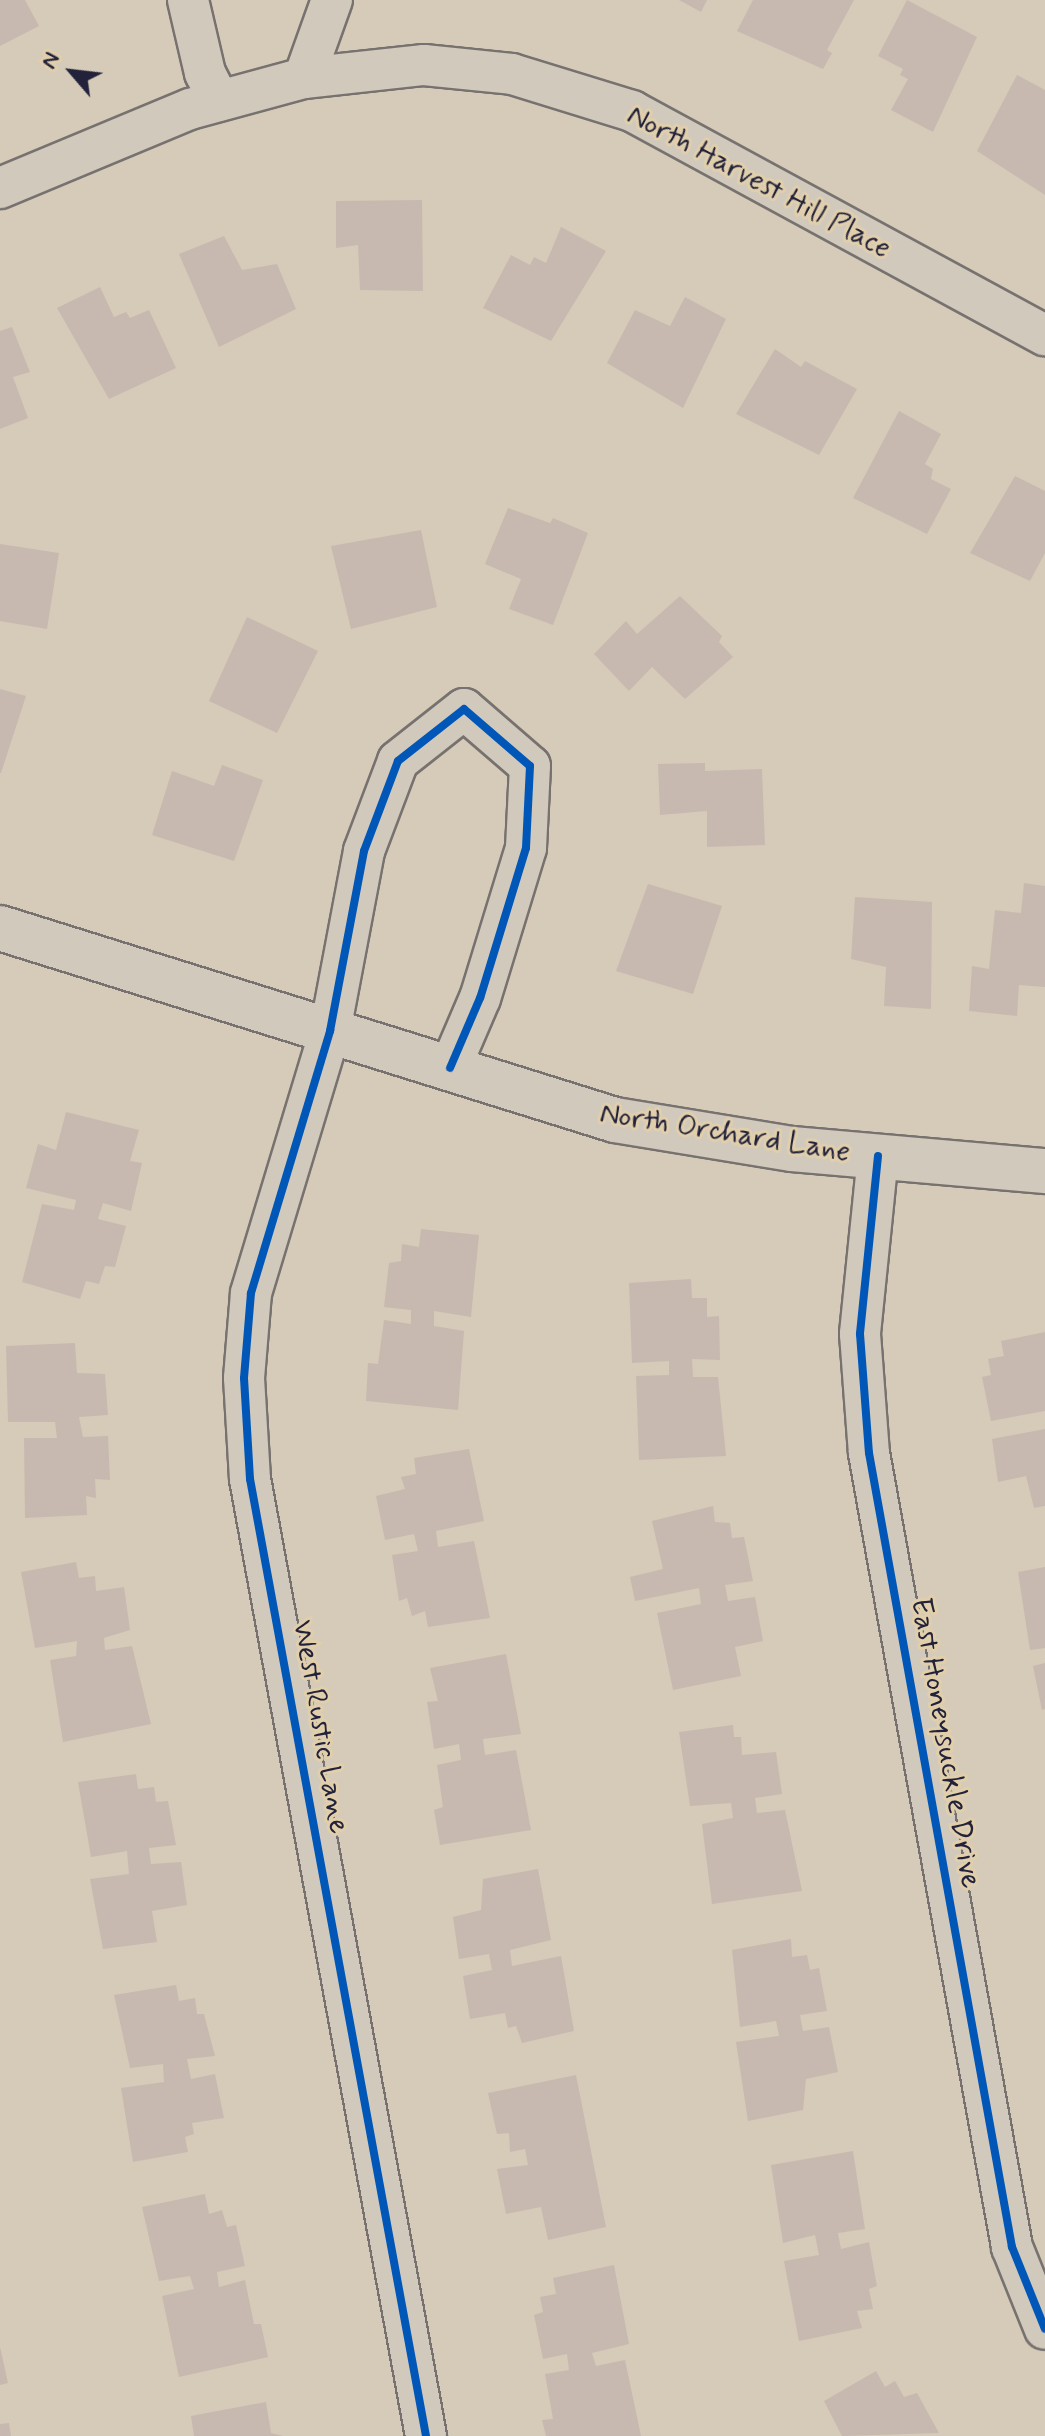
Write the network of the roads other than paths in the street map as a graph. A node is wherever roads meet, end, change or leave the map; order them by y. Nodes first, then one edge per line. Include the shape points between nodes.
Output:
1 (188, 0) edge
2 (332, 0) edge
3 (304, 78) junction
4 (219, 101) junction
5 (0, 188) edge
6 (1045, 335) edge
7 (0, 928) edge
8 (330, 1031) junction
9 (450, 1068) junction
10 (878, 1156) junction
11 (1045, 1171) edge
12 (1045, 2329) edge
13 (426, 2436) edge

1 - 4 street via 205,73
2 - 3 street
3 - 4 street, North Harvest Hill Place
3 - 6 street, North Harvest Hill Place via 424,65 512,74 632,111
4 - 5 street, North Harvest Hill Place
7 - 8 street, North Orchard Lane
8 - 9 street, North Orchard Lane
8 - 9 street, West Rustic Lane via 364,851 398,761 464,709 530,766 526,848 480,998
8 - 13 street, West Rustic Lane via 251,1293 244,1378 250,1479
9 - 10 street, North Orchard Lane via 615,1120 792,1149
10 - 11 street, North Orchard Lane
10 - 12 street, East Honeysuckle Drive via 860,1334 869,1453 1012,2247

